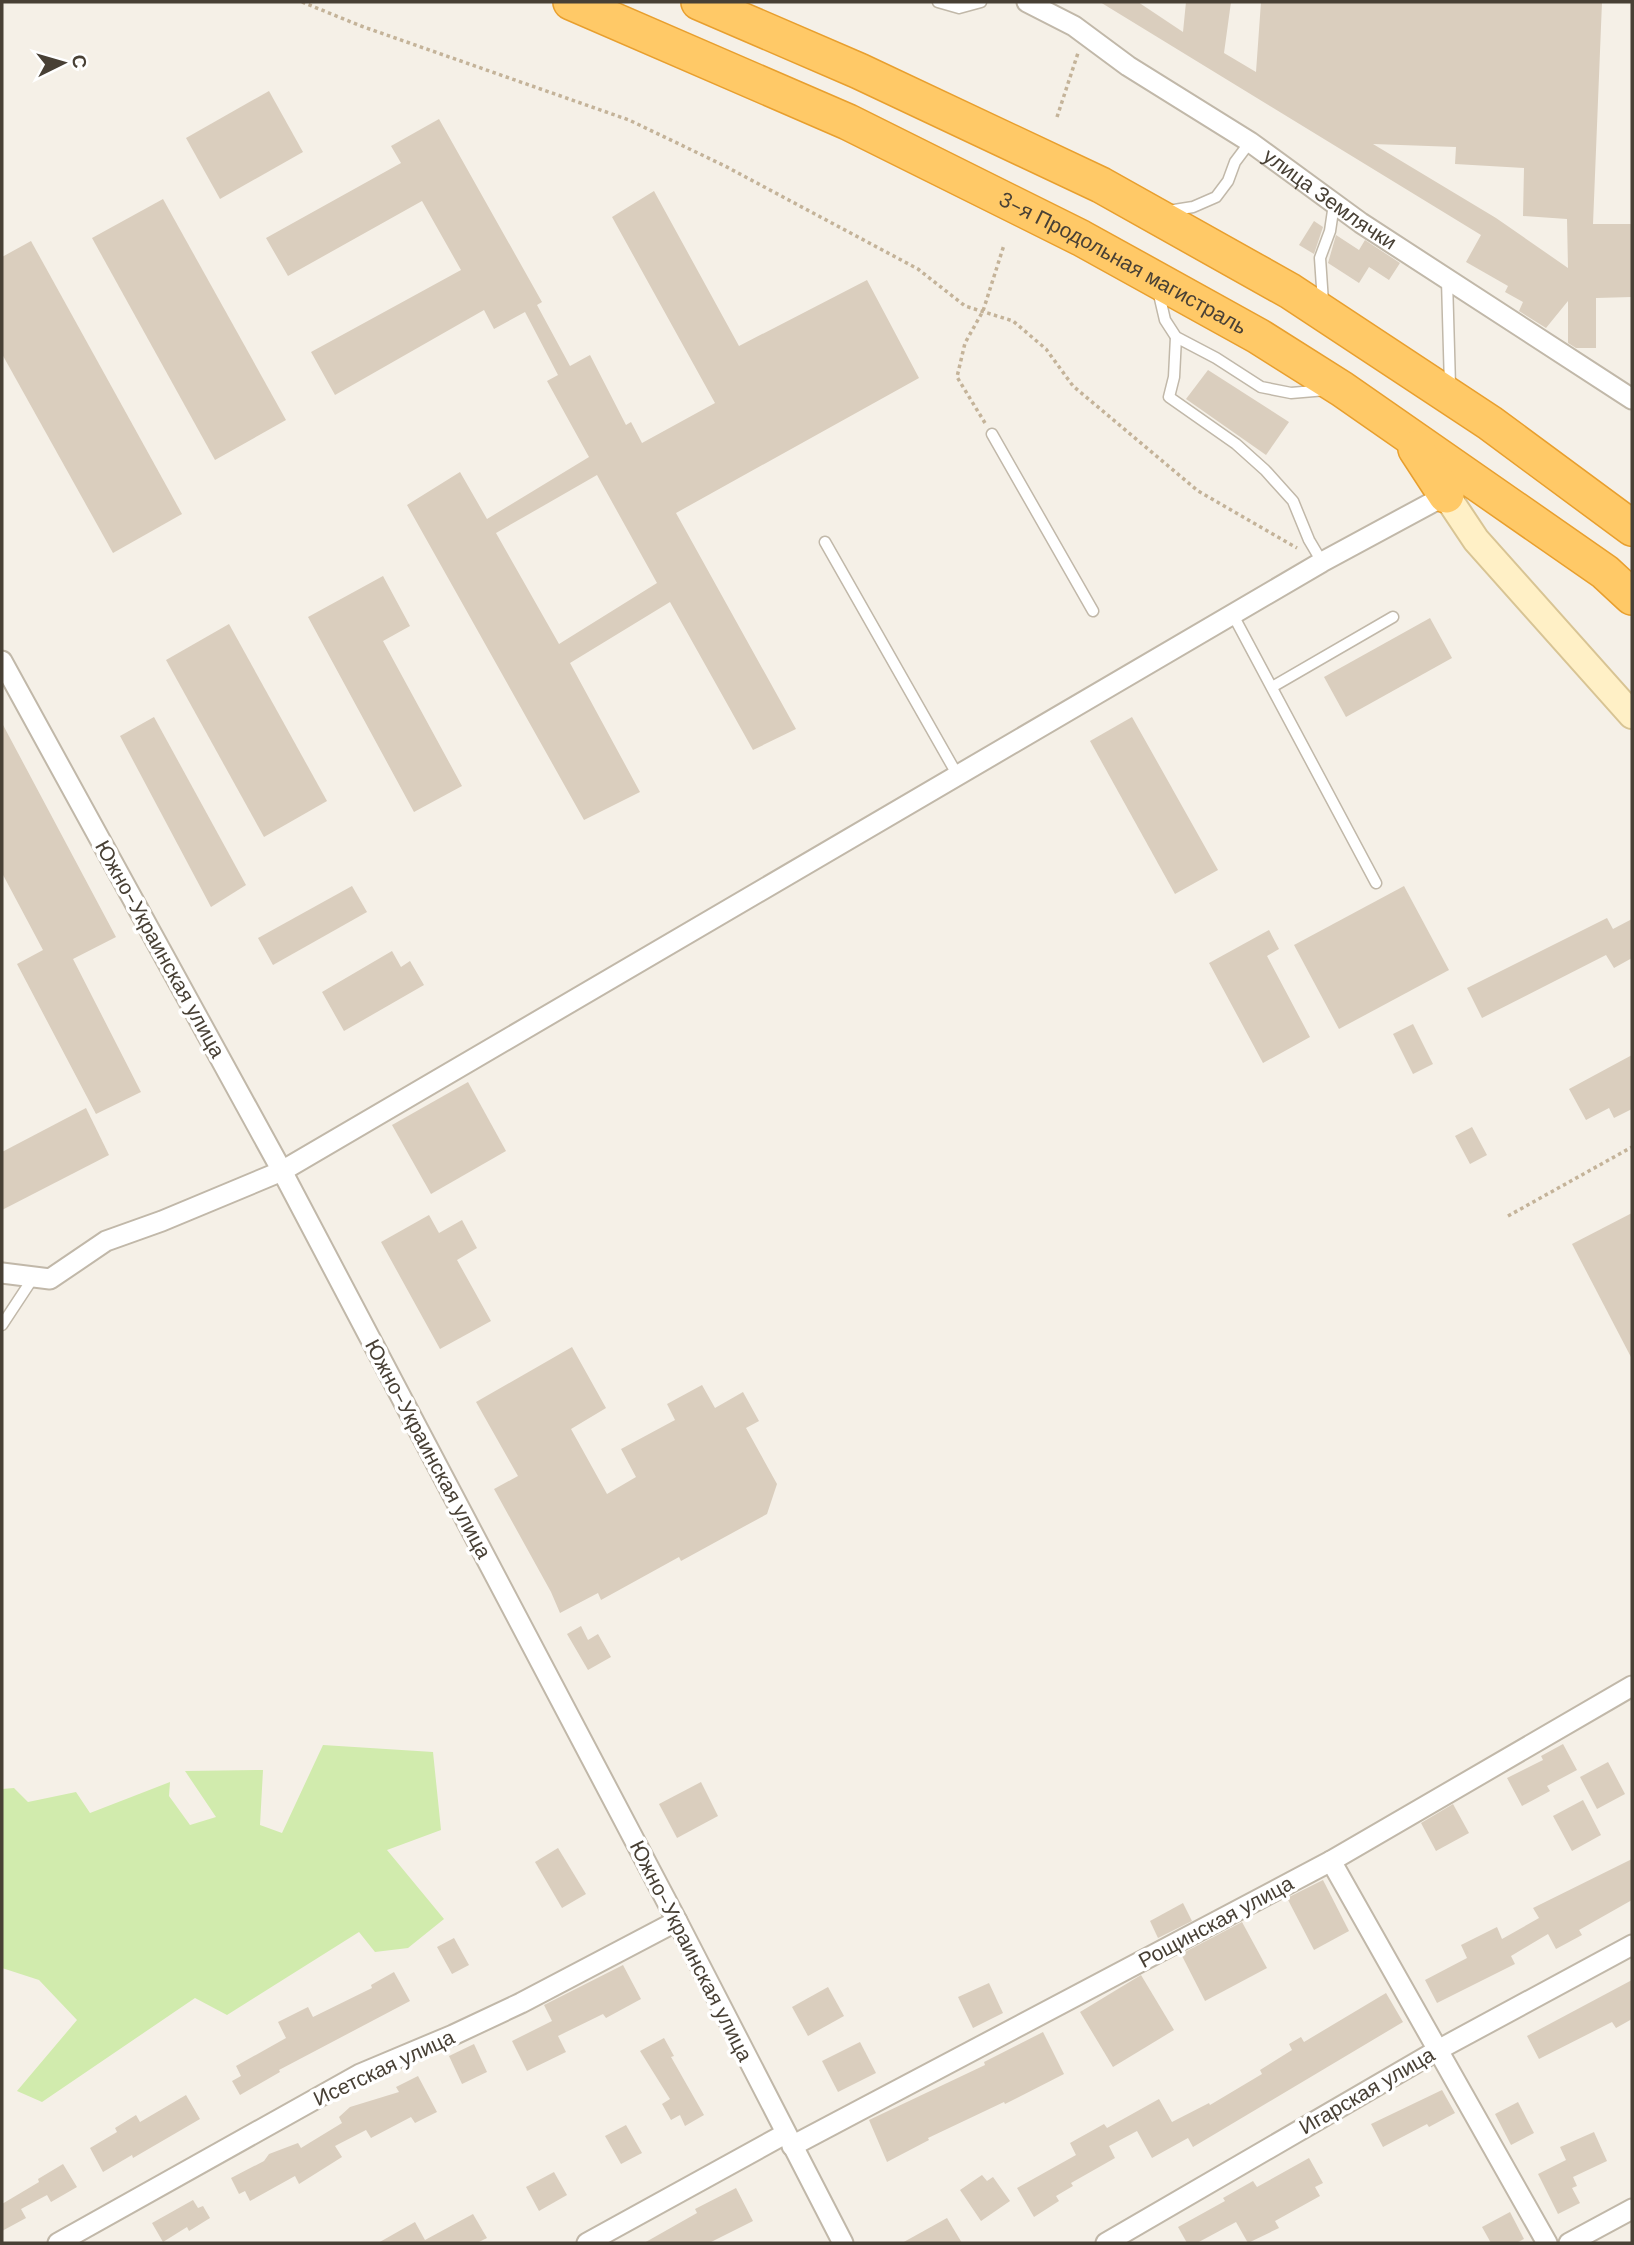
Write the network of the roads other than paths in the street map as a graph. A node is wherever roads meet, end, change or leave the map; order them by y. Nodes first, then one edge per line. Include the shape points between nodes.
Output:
1 (571, 2) edge
2 (699, 2) edge
3 (938, 2) edge
4 (981, 2) edge
5 (1027, 2) edge
6 (1250, 142) junction
7 (1334, 203) junction
8 (1151, 214) junction
9 (1155, 279) junction
10 (1447, 280) junction
11 (1327, 316) junction
12 (1176, 337) junction
13 (1342, 389) junction
14 (1451, 397) junction
15 (1632, 399) edge
16 (992, 434) road end
17 (1407, 434) junction
18 (1446, 495) junction
19 (1632, 528) edge
20 (825, 542) dead end
21 (1322, 562) junction
22 (1632, 597) edge
23 (1093, 611) dead end
24 (1233, 615) junction
25 (1393, 617) dead end
26 (2, 661) edge
27 (1272, 687) junction
28 (1632, 715) edge
29 (958, 776) junction
30 (1376, 883) dead end
31 (282, 1171) junction
32 (2, 1273) edge
33 (33, 1278) junction
34 (2, 1325) edge
35 (1632, 1686) edge
36 (1331, 1861) junction
37 (677, 1921) junction
38 (1632, 1945) edge
39 (1438, 2050) junction
40 (789, 2140) junction
41 (1632, 2209) edge
42 (58, 2243) edge
43 (587, 2243) edge
44 (843, 2243) edge
45 (1106, 2243) edge
46 (1547, 2243) edge
47 (1569, 2243) edge

1 - 9 highway, 3-я Продольная магистраль via 848,122
2 - 8 highway via 859,71
3 - 4 lane via 959,8
5 - 6 street, улица Землячки via 1085,34
6 - 7 street, улица Землячки
6 - 8 lane via 1216,197 1193,207
7 - 10 street, улица Землячки
7 - 11 lane via 1320,258
8 - 11 highway
9 - 12 lane via 1165,320
9 - 13 highway, 3-я Продольная магистраль
10 - 14 lane
10 - 15 street, улица Землячки
11 - 14 highway
12 - 13 lane via 1261,387 1291,393
12 - 21 lane via 1169,397 1236,444 1275,481 1293,501
13 - 17 highway, 3-я Продольная магистраль
14 - 19 highway
16 - 23 lane
17 - 18 highway
17 - 22 highway, 3-я Продольная магистраль via 1605,572
18 - 21 street
18 - 28 street via 1476,540
20 - 29 lane
21 - 24 street
24 - 27 lane
24 - 29 street
25 - 27 lane
26 - 31 street, Южно-Украинская улица
27 - 30 lane
29 - 31 street
31 - 33 street via 106,1241 50,1279
31 - 37 street, Южно-Украинская улица
32 - 33 street
33 - 34 lane
35 - 36 street, Рощинская улица
36 - 39 street
36 - 40 street, Рощинская улица
37 - 40 street, Южно-Украинская улица
37 - 42 street, Исетская улица via 521,2003 360,2074
38 - 39 street, Игарская улица
39 - 45 street, Игарская улица
39 - 46 street
40 - 43 street, Рощинская улица
40 - 44 street, Южно-Украинская улица
41 - 47 street

